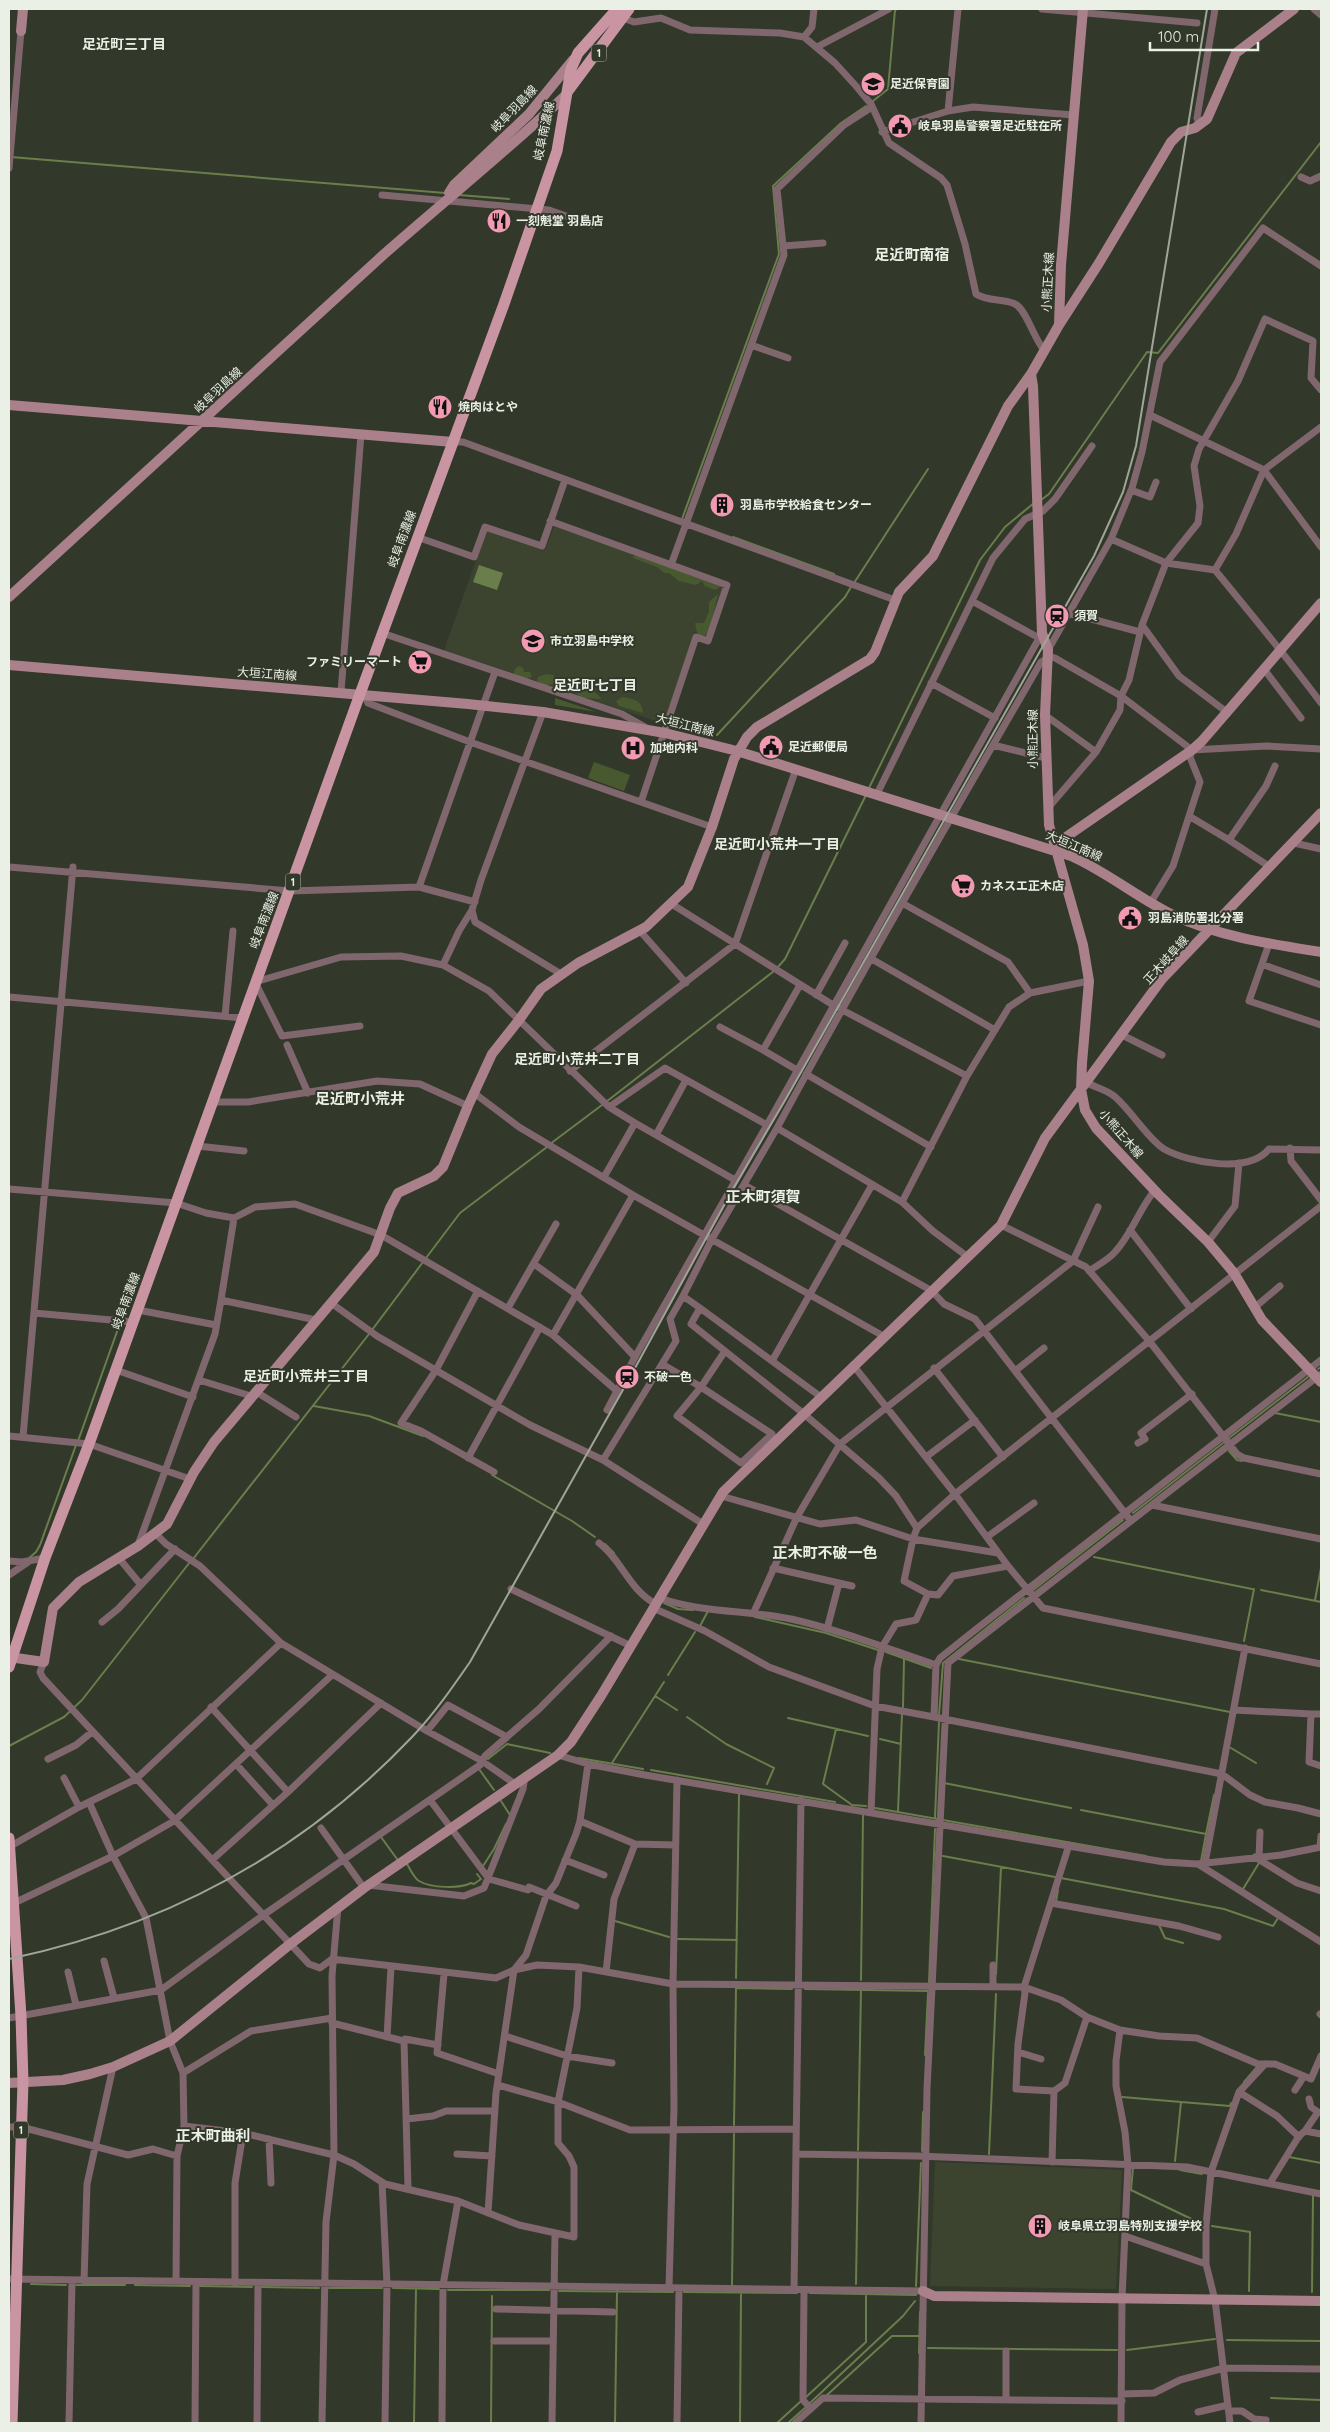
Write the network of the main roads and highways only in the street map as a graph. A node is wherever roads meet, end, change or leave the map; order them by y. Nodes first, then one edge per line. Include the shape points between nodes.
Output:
1 (623, 12) edge
2 (566, 94) junction
3 (9, 1660) edge
4 (9, 1844) edge
5 (10, 1906) edge
6 (13, 2279) edge
7 (12, 2423) edge

1 - 2 main road, 岐阜南濃線 / 1
1 - 2 main road, 岐阜南濃線 / 1 via 578,53
2 - 3 main road, 岐阜南濃線 / 1 via 557,151
4 - 5 main road, 1
5 - 6 main road, 1 via 21,2016 23,2082
6 - 7 main road, 1

